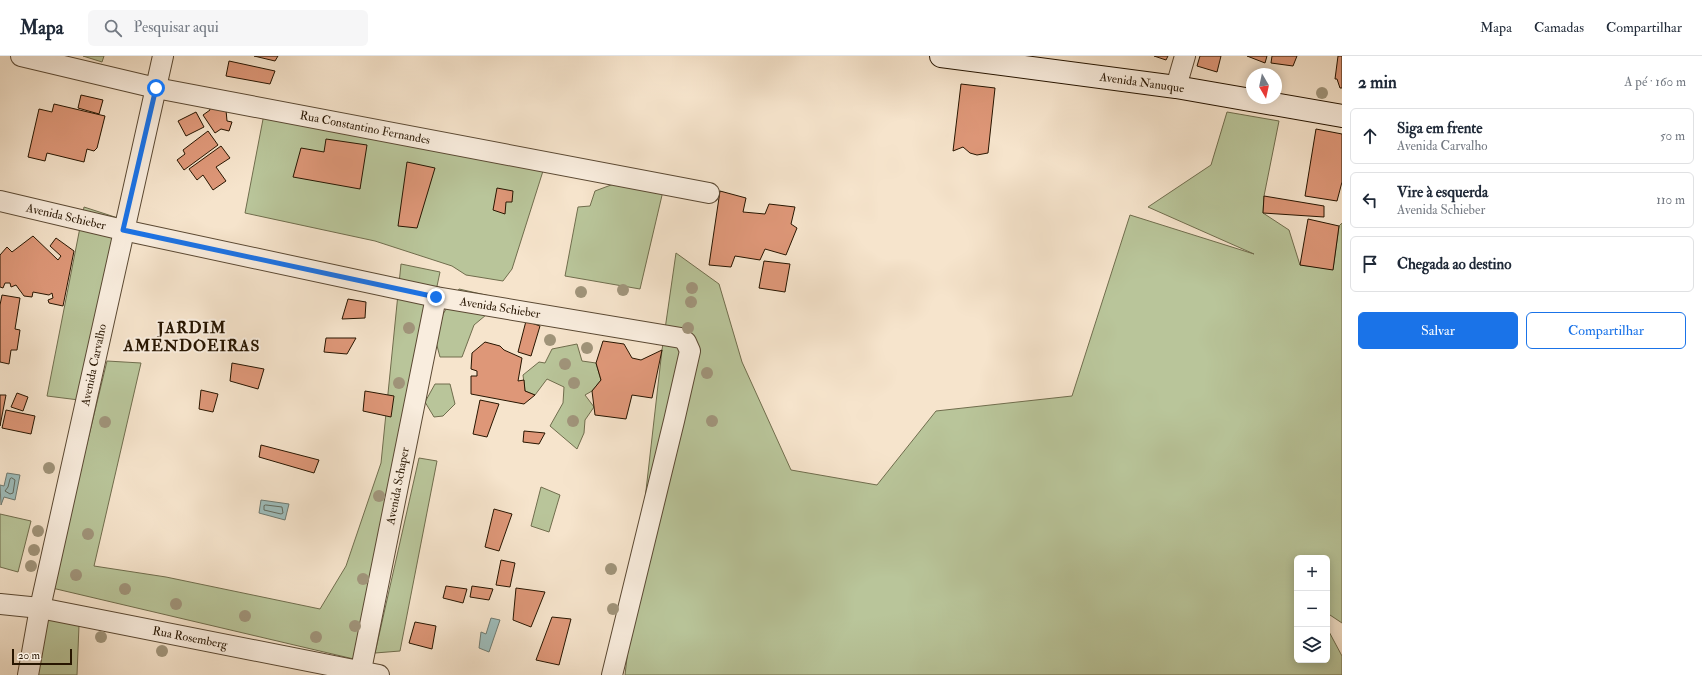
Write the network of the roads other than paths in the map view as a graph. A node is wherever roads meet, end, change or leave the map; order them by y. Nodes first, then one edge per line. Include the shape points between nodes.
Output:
1 (22, 56) edge
2 (163, 56) edge
3 (941, 56) edge
4 (1185, 56) edge
5 (1176, 87) junction
6 (156, 88) junction
7 (1342, 116) edge
8 (709, 193) dead end
9 (0, 201) edge
10 (123, 230) junction
11 (436, 297) junction
12 (0, 604) edge
13 (40, 608) junction
14 (367, 674) edge
15 (28, 675) edge
16 (612, 675) edge

1 - 6 street, Rua Constantino Fernandes
2 - 6 street, Avenida Carvalho
3 - 5 main road, Avenida Nanuque
4 - 5 street
5 - 7 main road, Avenida Nanuque
6 - 8 street, Rua Constantino Fernandes
6 - 10 street, Avenida Carvalho
9 - 10 street, Avenida Schieber
10 - 11 street, Avenida Schieber
10 - 13 street, Avenida Carvalho
11 - 14 street, Avenida Schaper
11 - 16 street, Avenida Schieber via 681,338 686,342 690,351
12 - 13 street, Rua Rosemberg
13 - 14 street, Rua Rosemberg
13 - 15 street, Avenida Carvalho

